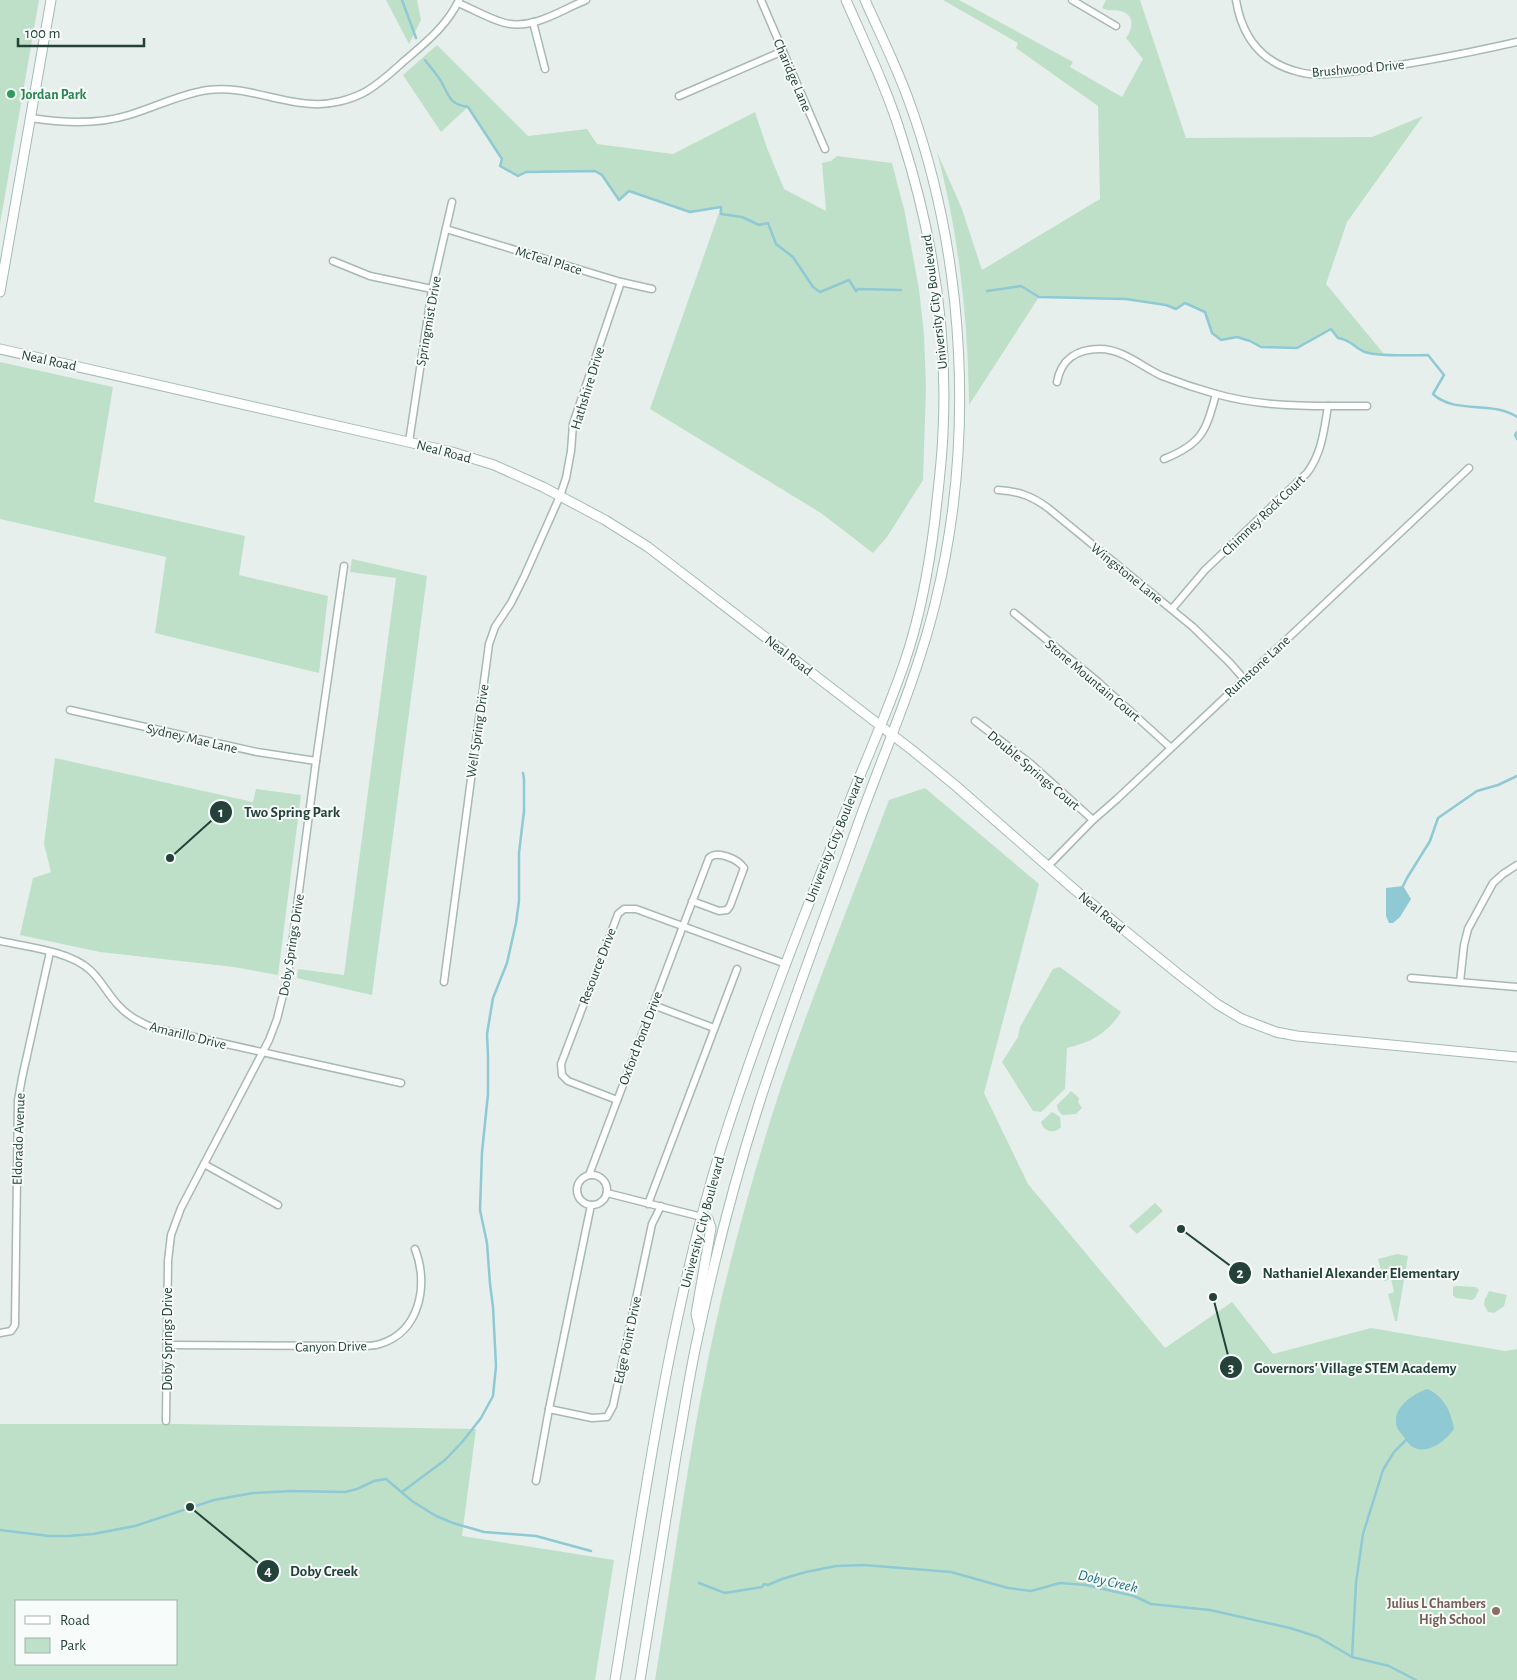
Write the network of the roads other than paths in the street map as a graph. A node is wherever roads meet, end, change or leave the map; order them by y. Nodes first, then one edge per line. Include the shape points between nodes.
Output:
1 (51, 0) edge
2 (586, 0) edge
3 (761, 0) edge
4 (846, 0) edge
5 (865, 0) edge
6 (1072, 0) edge
7 (1236, 0) edge
8 (458, 1) edge
9 (533, 22) junction
10 (1116, 26) dead end
11 (1517, 42) edge
12 (783, 51) junction
13 (545, 69) dead end
14 (679, 96) dead end
15 (31, 118) junction
16 (825, 149) dead end
17 (452, 202) dead end
18 (446, 229) junction
19 (333, 261) dead end
20 (621, 282) junction
21 (432, 289) junction
22 (652, 289) dead end
23 (0, 292) edge
24 (0, 349) edge
25 (1057, 382) dead end
26 (1216, 394) junction
27 (1328, 406) junction
28 (1367, 406) dead end
29 (409, 442) junction
30 (1164, 458) dead end
31 (1469, 468) dead end
32 (998, 490) dead end
33 (560, 496) junction
34 (344, 566) dead end
35 (1172, 610) junction
36 (1014, 613) dead end
37 (1244, 679) junction
38 (70, 710) dead end
39 (975, 721) dead end
40 (880, 726) junction
41 (893, 735) junction
42 (1171, 748) junction
43 (316, 761) junction
44 (1093, 820) junction
45 (1517, 865) edge
46 (1048, 866) junction
47 (692, 901) junction
48 (682, 926) junction
49 (0, 941) edge
50 (50, 952) junction
51 (786, 964) junction
52 (737, 969) dead end
53 (1411, 978) dead end
54 (444, 982) dead end
55 (1460, 982) junction
56 (1517, 987) edge
57 (653, 1005) junction
58 (714, 1028) junction
59 (262, 1052) junction
60 (1517, 1057) edge
61 (401, 1083) dead end
62 (617, 1100) junction
63 (204, 1164) junction
64 (589, 1175) junction
65 (607, 1193) junction
66 (648, 1204) junction
67 (278, 1205) dead end
68 (591, 1205) junction
69 (661, 1206) junction
70 (702, 1217) junction
71 (415, 1249) dead end
72 (699, 1328) junction
73 (0, 1333) edge
74 (167, 1345) junction
75 (549, 1409) junction
76 (166, 1421) dead end
77 (536, 1481) dead end
78 (615, 1680) edge
79 (640, 1680) edge

1 - 15 main road
2 - 9 street
3 - 12 street, Charidge Lane
4 - 40 main road, University City Boulevard via 892,105 914,178 933,272 944,390 940,480 925,585 906,662
5 - 41 main road, University City Boulevard via 909,101 930,168 953,291 960,391 955,483 944,562 924,646
6 - 10 street
7 - 11 street, Brushwood Drive via 1243,28 1260,52 1302,73 1334,74 1372,69
8 - 9 street via 504,23 519,25
8 - 15 street via 432,37 387,76 363,93 338,102 312,104 217,89 187,94 113,119 68,122
9 - 13 street
12 - 14 street
12 - 16 street, Charidge Lane
15 - 23 main road
17 - 18 street, Springmist Drive
18 - 20 street, McTeal Place
18 - 21 street, Springmist Drive
19 - 21 street via 370,276
20 - 22 street, McTeal Place
20 - 33 street, Hathshire Drive via 573,424 571,451
21 - 29 street, Springmist Drive
24 - 29 main road, Neal Road
25 - 26 street via 1058,373 1070,357 1100,349 1120,353 1163,376
26 - 27 street via 1258,404
26 - 30 street via 1201,436 1190,447
27 - 28 street
27 - 35 street, Chimney Rock Court via 1321,445 1307,473 1205,570
29 - 33 main road, Neal Road via 494,465
31 - 37 street, Rumstone Lane
32 - 35 street, Wingstone Lane via 1020,492 1036,499
33 - 40 main road, Neal Road via 648,547
33 - 54 street, Well Spring Drive via 524,578 495,626 489,644
34 - 43 street, Doby Springs Drive
35 - 37 street, Wingstone Lane
36 - 42 street, Stone Mountain Court via 1097,681
37 - 42 street, Rumstone Lane
38 - 43 street, Sydney Mae Lane via 258,752
39 - 44 street, Double Springs Court via 1031,764
40 - 41 main road, Neal Road
40 - 51 main road, University City Boulevard
41 - 46 main road, Neal Road
41 - 72 main road, University City Boulevard via 761,1098 740,1166
42 - 44 street, Rumstone Lane
43 - 59 street, Doby Springs Drive via 288,975 277,1018
44 - 46 street, Rumstone Lane
45 - 55 street via 1493,883 1468,930
46 - 60 main road, Neal Road via 1205,995 1256,1025 1311,1038
47 - 47 street, Oxford Pond Drive via 719,911 727,910 744,868 741,862 712,854
47 - 48 street, Oxford Pond Drive
48 - 51 street, Resource Drive
48 - 57 street, Oxford Pond Drive
48 - 62 street, Resource Drive via 636,909 624,909 615,918 560,1064 562,1075 568,1081
49 - 50 street, Amarillo Drive
50 - 59 street, Amarillo Drive via 68,957 90,970 118,1005 141,1023
50 - 73 street, Eldorado Avenue via 18,1100 15,1325 7,1333
51 - 70 main road, University City Boulevard via 738,1098
52 - 58 street
53 - 55 street
55 - 56 street
57 - 58 street
57 - 62 street, Oxford Pond Drive
58 - 66 street
59 - 61 street, Amarillo Drive
59 - 63 street, Doby Springs Drive
62 - 64 street, Oxford Pond Drive
63 - 67 street
63 - 74 street, Doby Springs Drive via 181,1208 172,1236 168,1261
64 - 65 street via 599,1176 607,1185
64 - 68 street, Oxford Pond Drive via 578,1182 577,1192 582,1201
65 - 66 street
65 - 68 street via 600,1203
66 - 69 street
68 - 75 street
69 - 70 street
69 - 75 street, Edge Point Drive via 652,1224 613,1406 607,1417 592,1418
70 - 72 main road via 711,1225 696,1314
70 - 78 main road, University City Boulevard via 664,1390
71 - 74 street, Canyon Drive via 422,1272 416,1312 407,1327 383,1343 361,1346
72 - 79 main road, University City Boulevard
74 - 76 street, Doby Springs Drive
75 - 77 street

